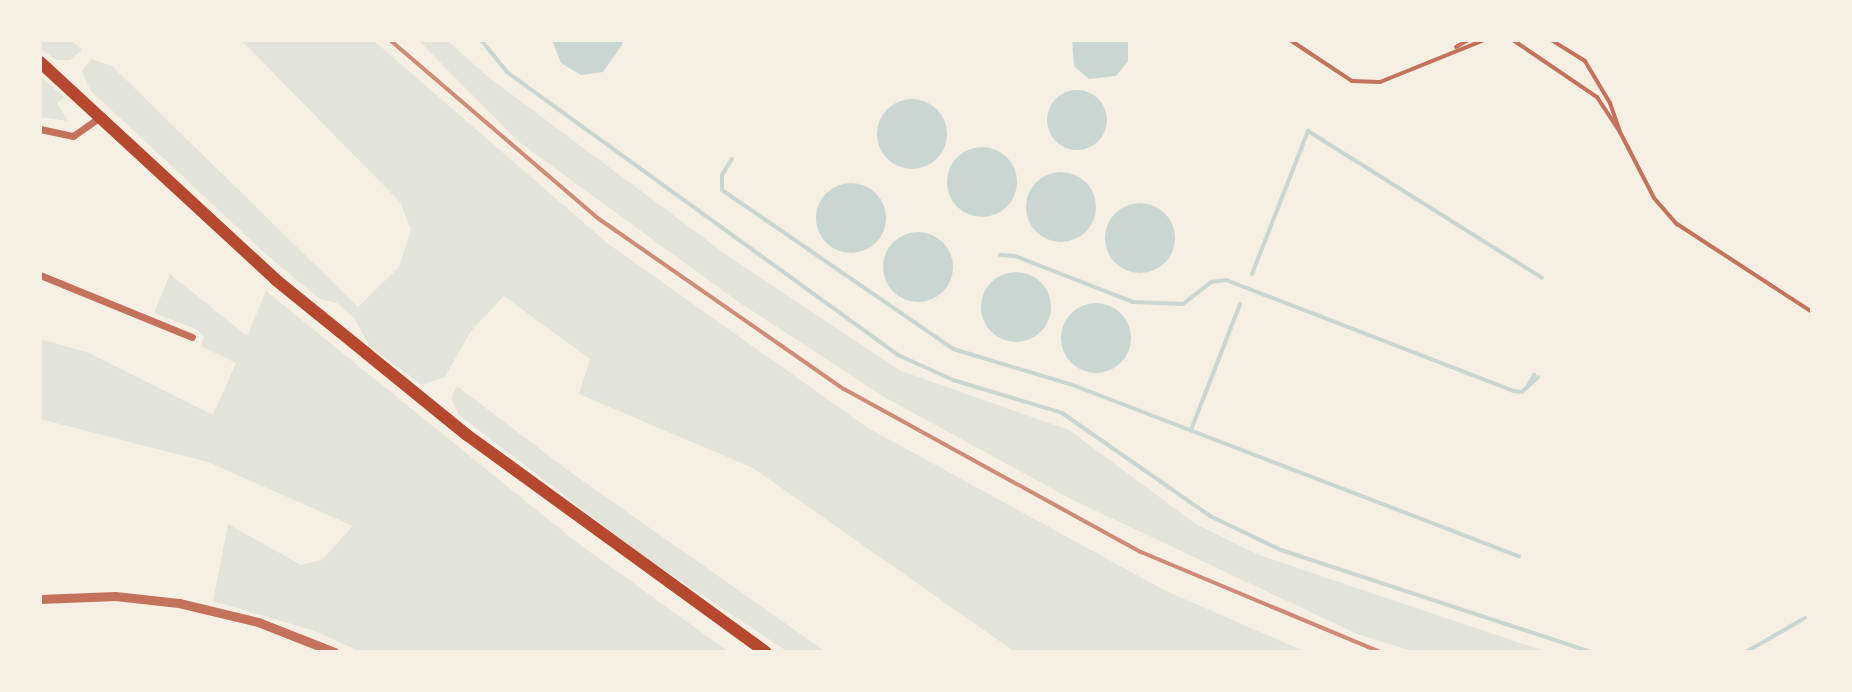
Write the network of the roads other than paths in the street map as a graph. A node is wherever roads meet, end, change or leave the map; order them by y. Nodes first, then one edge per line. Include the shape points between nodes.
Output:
1 (1290, 40) edge
2 (1468, 40) edge
3 (1484, 40) edge
4 (1513, 40) edge
5 (1552, 40) edge
6 (1436, 58) junction
7 (40, 62) edge
8 (100, 117) junction
9 (40, 129) edge
10 (1620, 132) junction
11 (40, 275) edge
12 (1812, 312) edge
13 (192, 337) dead end
14 (40, 599) edge
15 (334, 652) edge
16 (766, 652) edge

1 - 6 lane via 1352,81 1380,82
2 - 6 lane
3 - 6 lane
4 - 10 lane via 1597,97
5 - 10 lane via 1585,61
7 - 8 main road
8 - 9 street via 73,136
8 - 16 main road via 276,280 467,435
10 - 12 lane via 1654,198 1677,224
11 - 13 street
14 - 15 street via 115,596 179,603 258,622

